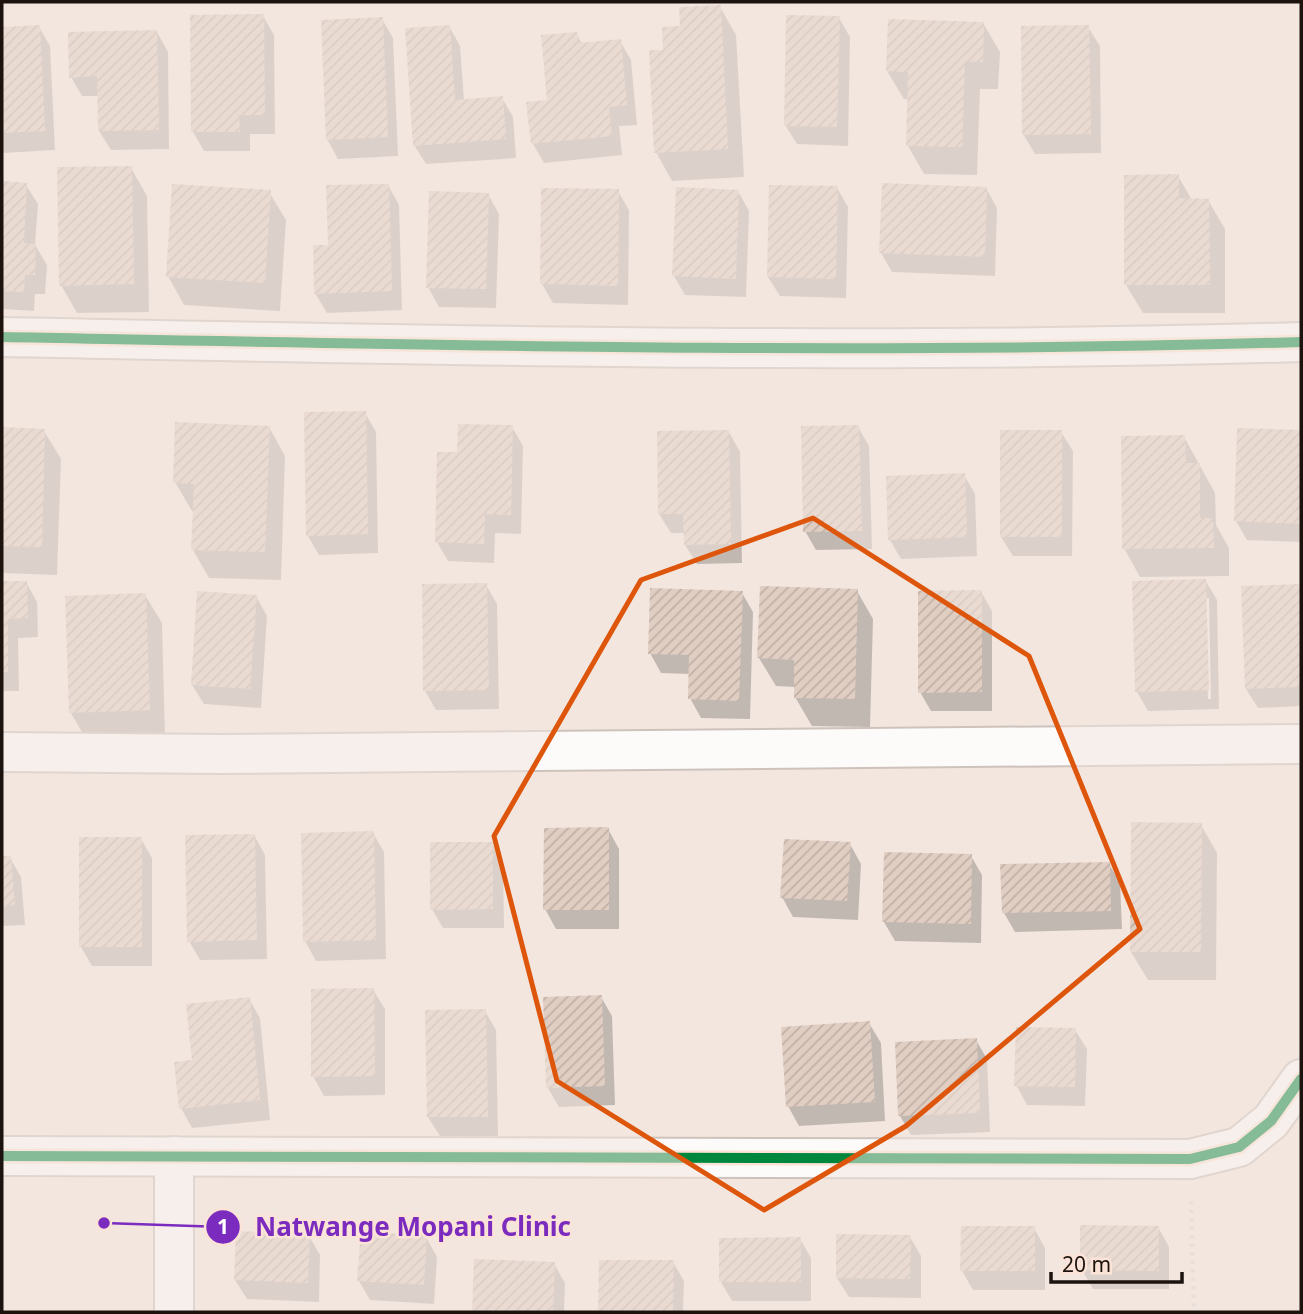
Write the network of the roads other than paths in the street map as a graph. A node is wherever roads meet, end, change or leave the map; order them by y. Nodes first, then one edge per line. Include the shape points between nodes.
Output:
1 (2, 337) edge
2 (1301, 342) edge
3 (1301, 744) edge
4 (2, 752) edge
5 (1301, 1079) edge
6 (2, 1156) edge
7 (174, 1156) junction
8 (174, 1312) edge

1 - 2 street via 672,347 1136,347
3 - 4 street
5 - 7 street via 1271,1121 1239,1147 1191,1159
6 - 7 street
7 - 8 street

